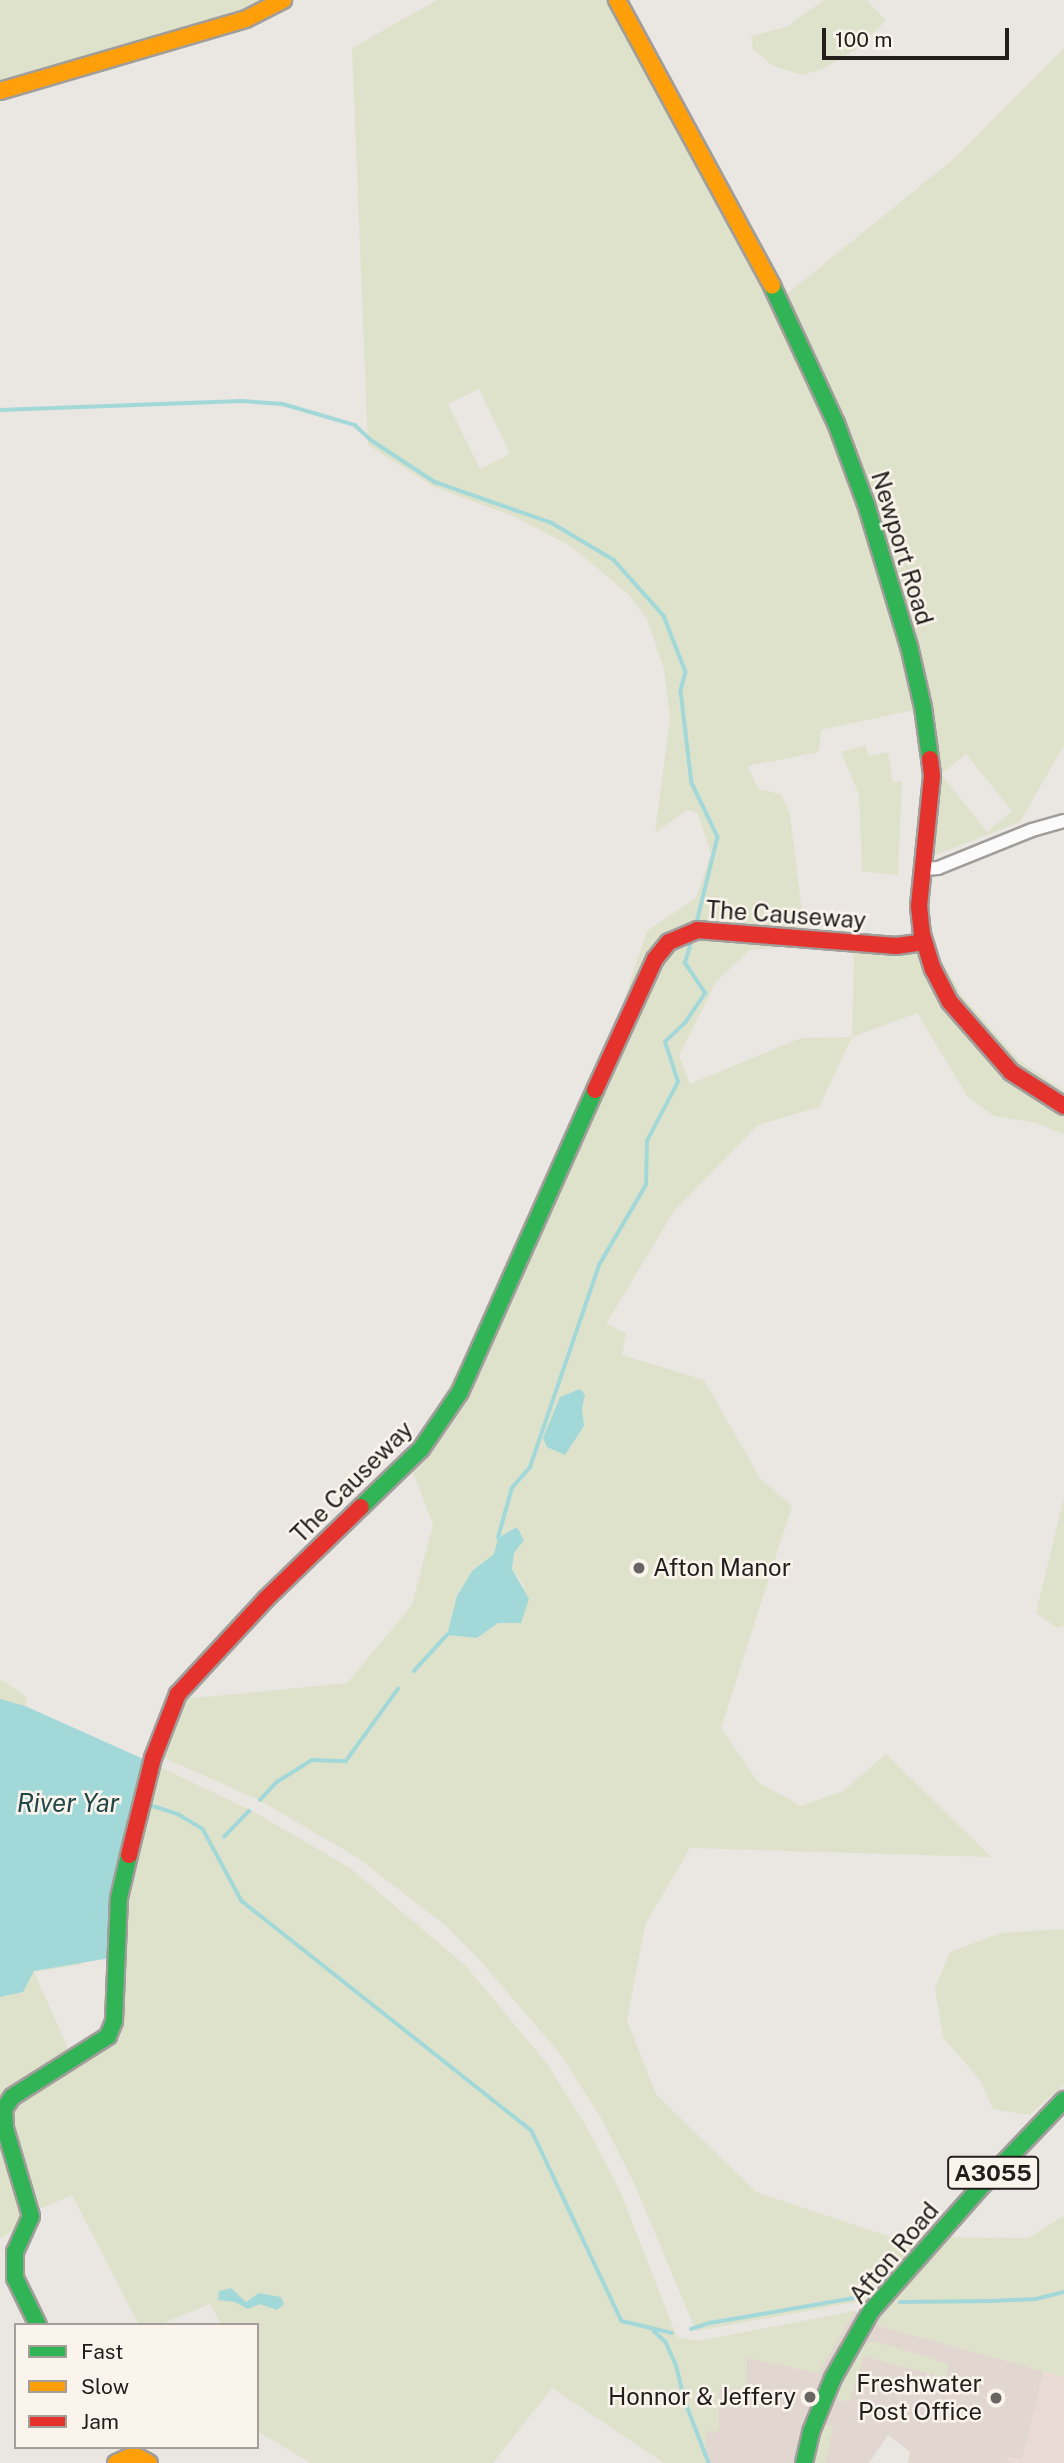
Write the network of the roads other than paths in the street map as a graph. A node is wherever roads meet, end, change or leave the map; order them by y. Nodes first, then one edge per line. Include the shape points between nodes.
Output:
1 (283, 0) edge
2 (617, 0) edge
3 (0, 91) edge
4 (1064, 821) edge
5 (923, 869) junction
6 (924, 942) junction
7 (1064, 1107) edge
8 (1064, 2101) edge
9 (37, 2323) edge
10 (124, 2455) edge
11 (149, 2463) edge
12 (804, 2463) edge

1 - 3 street via 246,19
2 - 5 street, Newport Road via 778,297 848,454 909,646 923,707 932,776
4 - 5 street via 938,868
5 - 6 street, Newport Road via 919,906
6 - 7 street, Newport Road via 940,985 976,1035 1011,1072
6 - 9 street, The Causeway via 896,946 697,930 669,942 655,959 460,1392 442,1422 421,1450 194,1675 172,1706 151,1767 116,1917 114,2021 108,2036 12,2097 4,2109 5,2128 30,2204 30,2225 13,2262 15,2278
8 - 12 street, Afton Road / A3055 via 1039,2123 871,2311 833,2378
10 - 11 street via 140,2456

